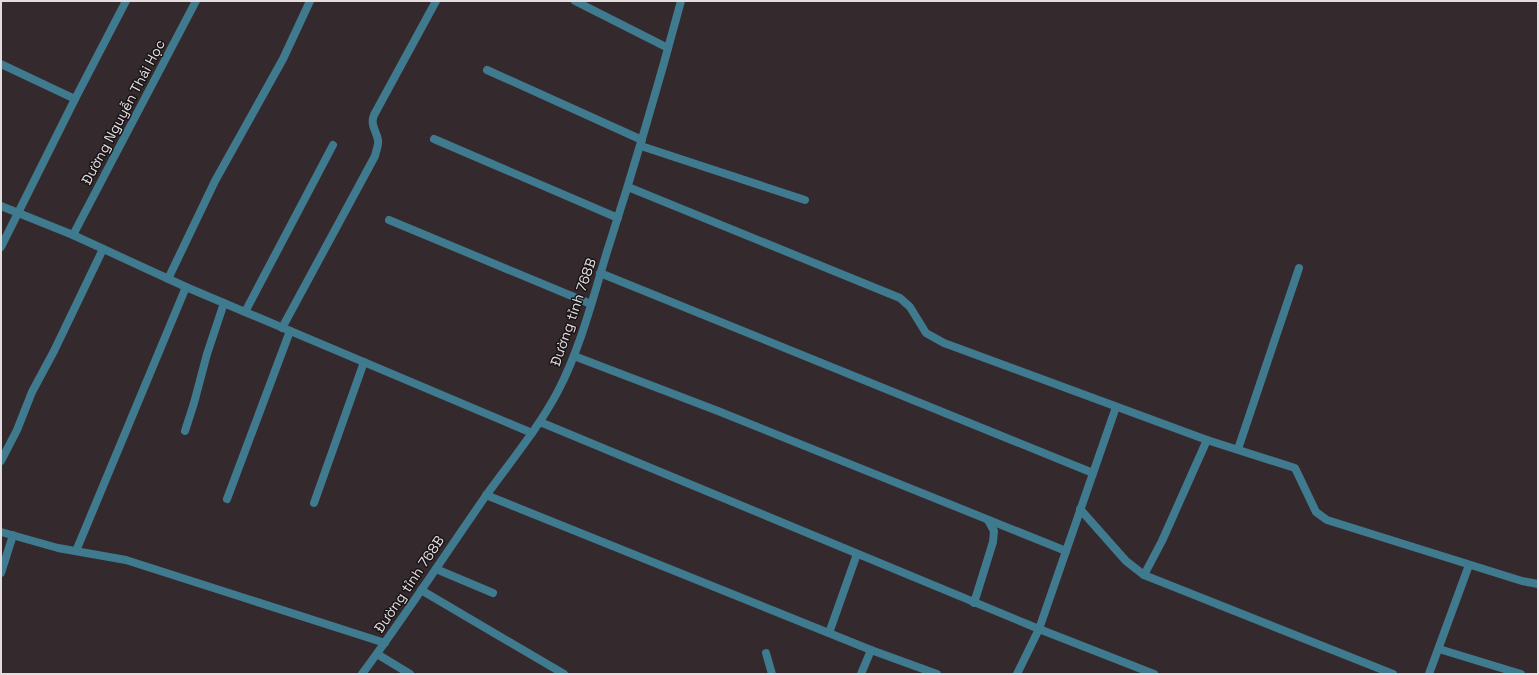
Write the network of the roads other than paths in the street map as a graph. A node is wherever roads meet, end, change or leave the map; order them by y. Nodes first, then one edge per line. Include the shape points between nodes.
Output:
1 (126, 1) edge
2 (196, 1) edge
3 (310, 1) edge
4 (436, 1) edge
5 (575, 1) edge
6 (681, 1) edge
7 (668, 48) junction
8 (1, 64) edge
9 (487, 70) dead end
10 (75, 99) junction
11 (434, 139) dead end
12 (641, 143) junction
13 (333, 145) dead end
14 (628, 187) junction
15 (805, 200) dead end
16 (1, 206) edge
17 (18, 212) junction
18 (618, 218) junction
19 (390, 220) dead end
20 (73, 235) junction
21 (1, 247) edge
22 (103, 249) junction
23 (1299, 268) dead end
24 (600, 274) junction
25 (168, 279) junction
26 (186, 287) junction
27 (224, 303) junction
28 (591, 304) junction
29 (245, 312) junction
30 (286, 329) junction
31 (574, 356) junction
32 (364, 362) junction
33 (1116, 407) junction
34 (540, 422) junction
35 (185, 431) dead end
36 (532, 433) junction
37 (1207, 440) junction
38 (1238, 449) junction
39 (1, 461) edge
40 (1093, 473) junction
41 (486, 495) junction
42 (227, 499) dead end
43 (314, 503) dead end
44 (1080, 509) junction
45 (988, 520) junction
46 (1, 532) edge
47 (13, 535) junction
48 (76, 551) junction
49 (1066, 551) junction
50 (857, 554) junction
51 (1468, 565) junction
52 (436, 569) junction
53 (1, 573) edge
54 (1144, 575) junction
55 (1538, 584) edge
56 (421, 590) junction
57 (493, 592) dead end
58 (974, 603) junction
59 (1039, 629) junction
60 (829, 633) junction
61 (385, 643) junction
62 (1439, 649) junction
63 (871, 650) junction
64 (766, 653) dead end
65 (377, 654) junction
66 (362, 674) edge
67 (410, 674) edge
68 (564, 674) edge
69 (772, 674) edge
70 (861, 674) edge
71 (937, 674) edge
72 (1017, 674) edge
73 (1154, 674) edge
74 (1393, 674) edge
75 (1429, 674) edge
76 (1521, 674) edge

1 - 10 street
2 - 20 street, Đường Nguyễn Thái Học
3 - 25 street via 282,59 215,181
4 - 30 street via 374,114 372,121 378,141 375,156
5 - 7 street
6 - 7 street, Đường tỉnh 768B
7 - 12 street, Đường tỉnh 768B
8 - 10 street
9 - 12 street
10 - 17 street
11 - 18 street
12 - 14 street, Đường tỉnh 768B
12 - 15 street
13 - 29 street
14 - 18 street, Đường tỉnh 768B
14 - 33 street via 900,298 910,307 926,333 944,343
16 - 17 street
17 - 20 street
17 - 21 street
18 - 24 street, Đường tỉnh 768B
19 - 28 street
20 - 22 street
22 - 25 street
22 - 39 street
23 - 38 street
24 - 28 street, Đường tỉnh 768B
24 - 40 street
25 - 26 street
26 - 27 street
26 - 48 street
27 - 29 street
27 - 35 street
28 - 31 street, Đường tỉnh 768B
29 - 30 street
30 - 32 street
30 - 42 street
31 - 34 street, Đường tỉnh 768B
31 - 45 street
32 - 36 street
32 - 43 street
33 - 37 street
33 - 40 street
34 - 36 street, Đường tỉnh 768B
34 - 50 street
36 - 41 street, Đường tỉnh 768B
37 - 38 street
37 - 54 street
38 - 51 street via 1295,468 1316,512 1327,520
40 - 44 street
41 - 52 street, Đường tỉnh 768B
41 - 60 street
44 - 49 street
44 - 54 street via 1126,561
45 - 49 street
45 - 58 street via 994,531 993,542
46 - 47 street
47 - 48 street
47 - 53 street
48 - 61 street via 126,560
49 - 59 street
50 - 58 street
50 - 60 street
51 - 55 street
51 - 62 street
52 - 56 street, Đường tỉnh 768B
52 - 57 street
54 - 74 street
56 - 61 street, Đường tỉnh 768B
56 - 68 street
58 - 59 street
59 - 72 street
59 - 73 street
60 - 63 street
61 - 65 street, Đường tỉnh 768B
62 - 75 street
62 - 76 street
63 - 70 street
63 - 71 street
64 - 69 street
65 - 66 street, Đường tỉnh 768B
65 - 67 street

